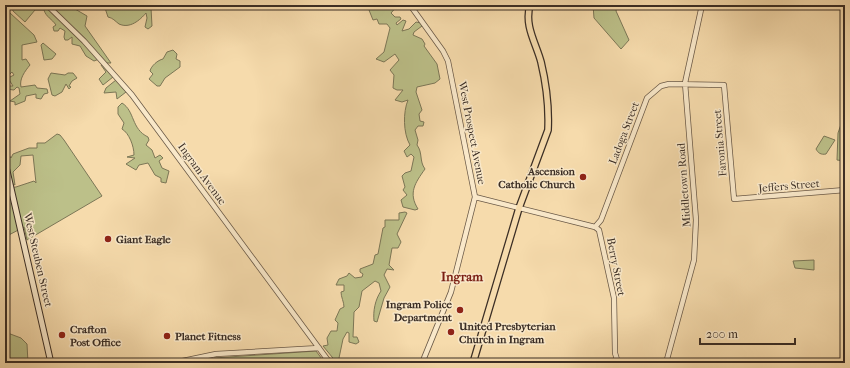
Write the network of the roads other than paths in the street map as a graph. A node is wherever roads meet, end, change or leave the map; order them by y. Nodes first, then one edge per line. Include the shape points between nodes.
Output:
1 (47, 5) edge
2 (410, 5) edge
3 (530, 5) edge
4 (702, 5) edge
5 (685, 83) junction
6 (724, 85) joint
7 (5, 162) edge
8 (845, 190) edge
9 (475, 197) junction
10 (734, 199) joint
11 (519, 208) junction
12 (595, 227) junction
13 (319, 348) junction
14 (474, 361) edge
15 (51, 363) edge
16 (173, 363) edge
17 (330, 363) edge
18 (422, 363) edge
19 (618, 363) edge
20 (666, 363) edge

1 - 13 street, Ingram Avenue via 84,41 132,95
2 - 9 street, West Prospect Avenue via 448,61
3 - 11 main road via 528,20 541,62 549,118 548,130
4 - 5 street, Middletown Road
5 - 6 street, Ladoga Street
5 - 12 street, Ladoga Street via 661,86 647,98 601,220
5 - 20 street, Middletown Road via 696,232 694,260
6 - 10 street, Faronia Street
7 - 15 main road, West Steuben Street
8 - 10 street, Jeffers Street
9 - 11 street, Berry Street
9 - 18 street, West Prospect Avenue via 450,292
11 - 12 street, Berry Street
11 - 14 main road
12 - 19 street, Berry Street via 601,234 614,298 615,353
13 - 16 street via 216,354
13 - 17 street, Ingram Avenue

